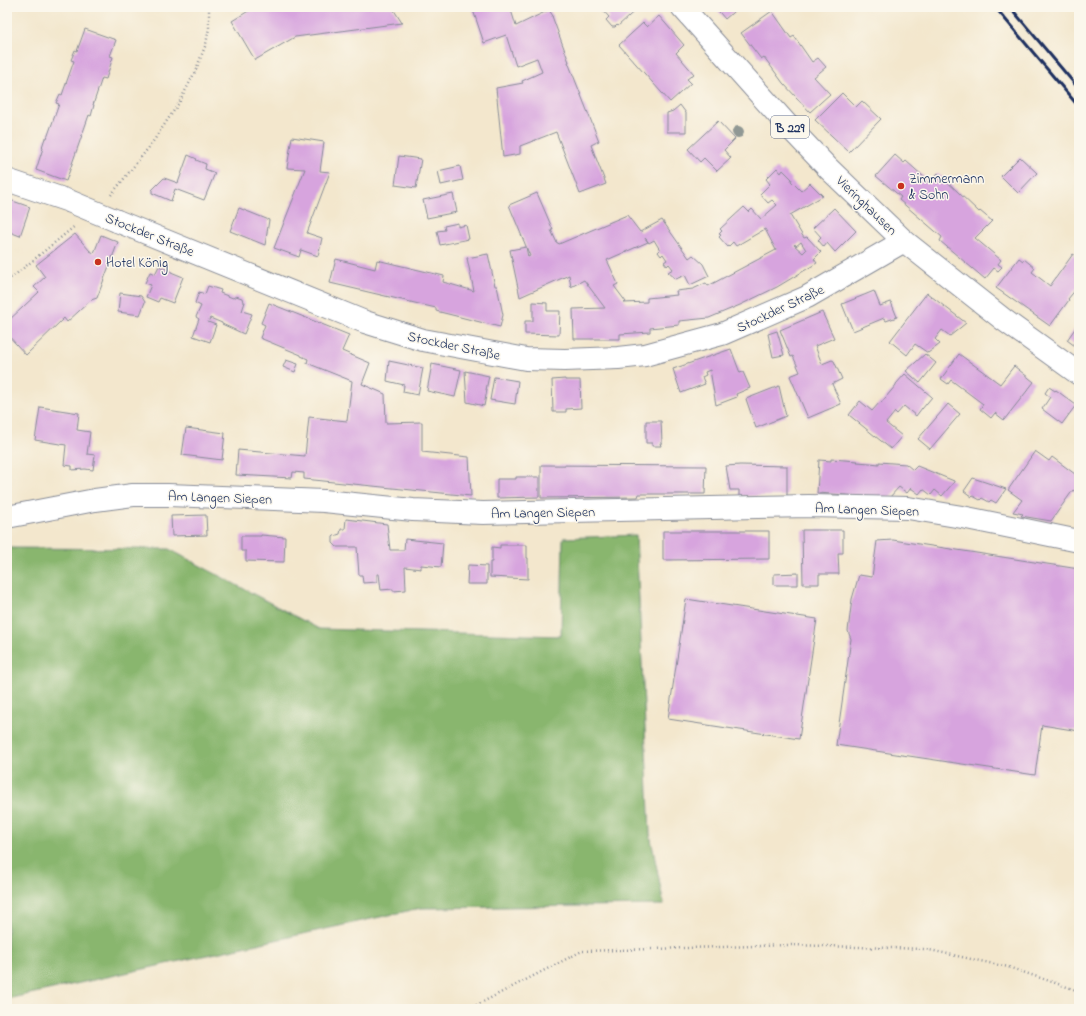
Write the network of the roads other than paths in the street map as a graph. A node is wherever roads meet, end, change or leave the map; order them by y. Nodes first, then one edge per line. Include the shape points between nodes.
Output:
1 (682, 7) edge
2 (7, 180) edge
3 (904, 241) junction
4 (1079, 374) edge
5 (7, 517) edge
6 (1079, 541) edge

1 - 3 street, Vieringhausen / B 229 via 833,173
2 - 3 street, Stockder Straße, bridge via 68,201 365,322 423,340 526,359 645,356 722,334 807,297
3 - 4 street, Vieringhausen / B 229 via 1004,320
5 - 6 street, Am Langen Siepen via 95,500 175,495 324,501 413,510 483,513 809,506 908,508

